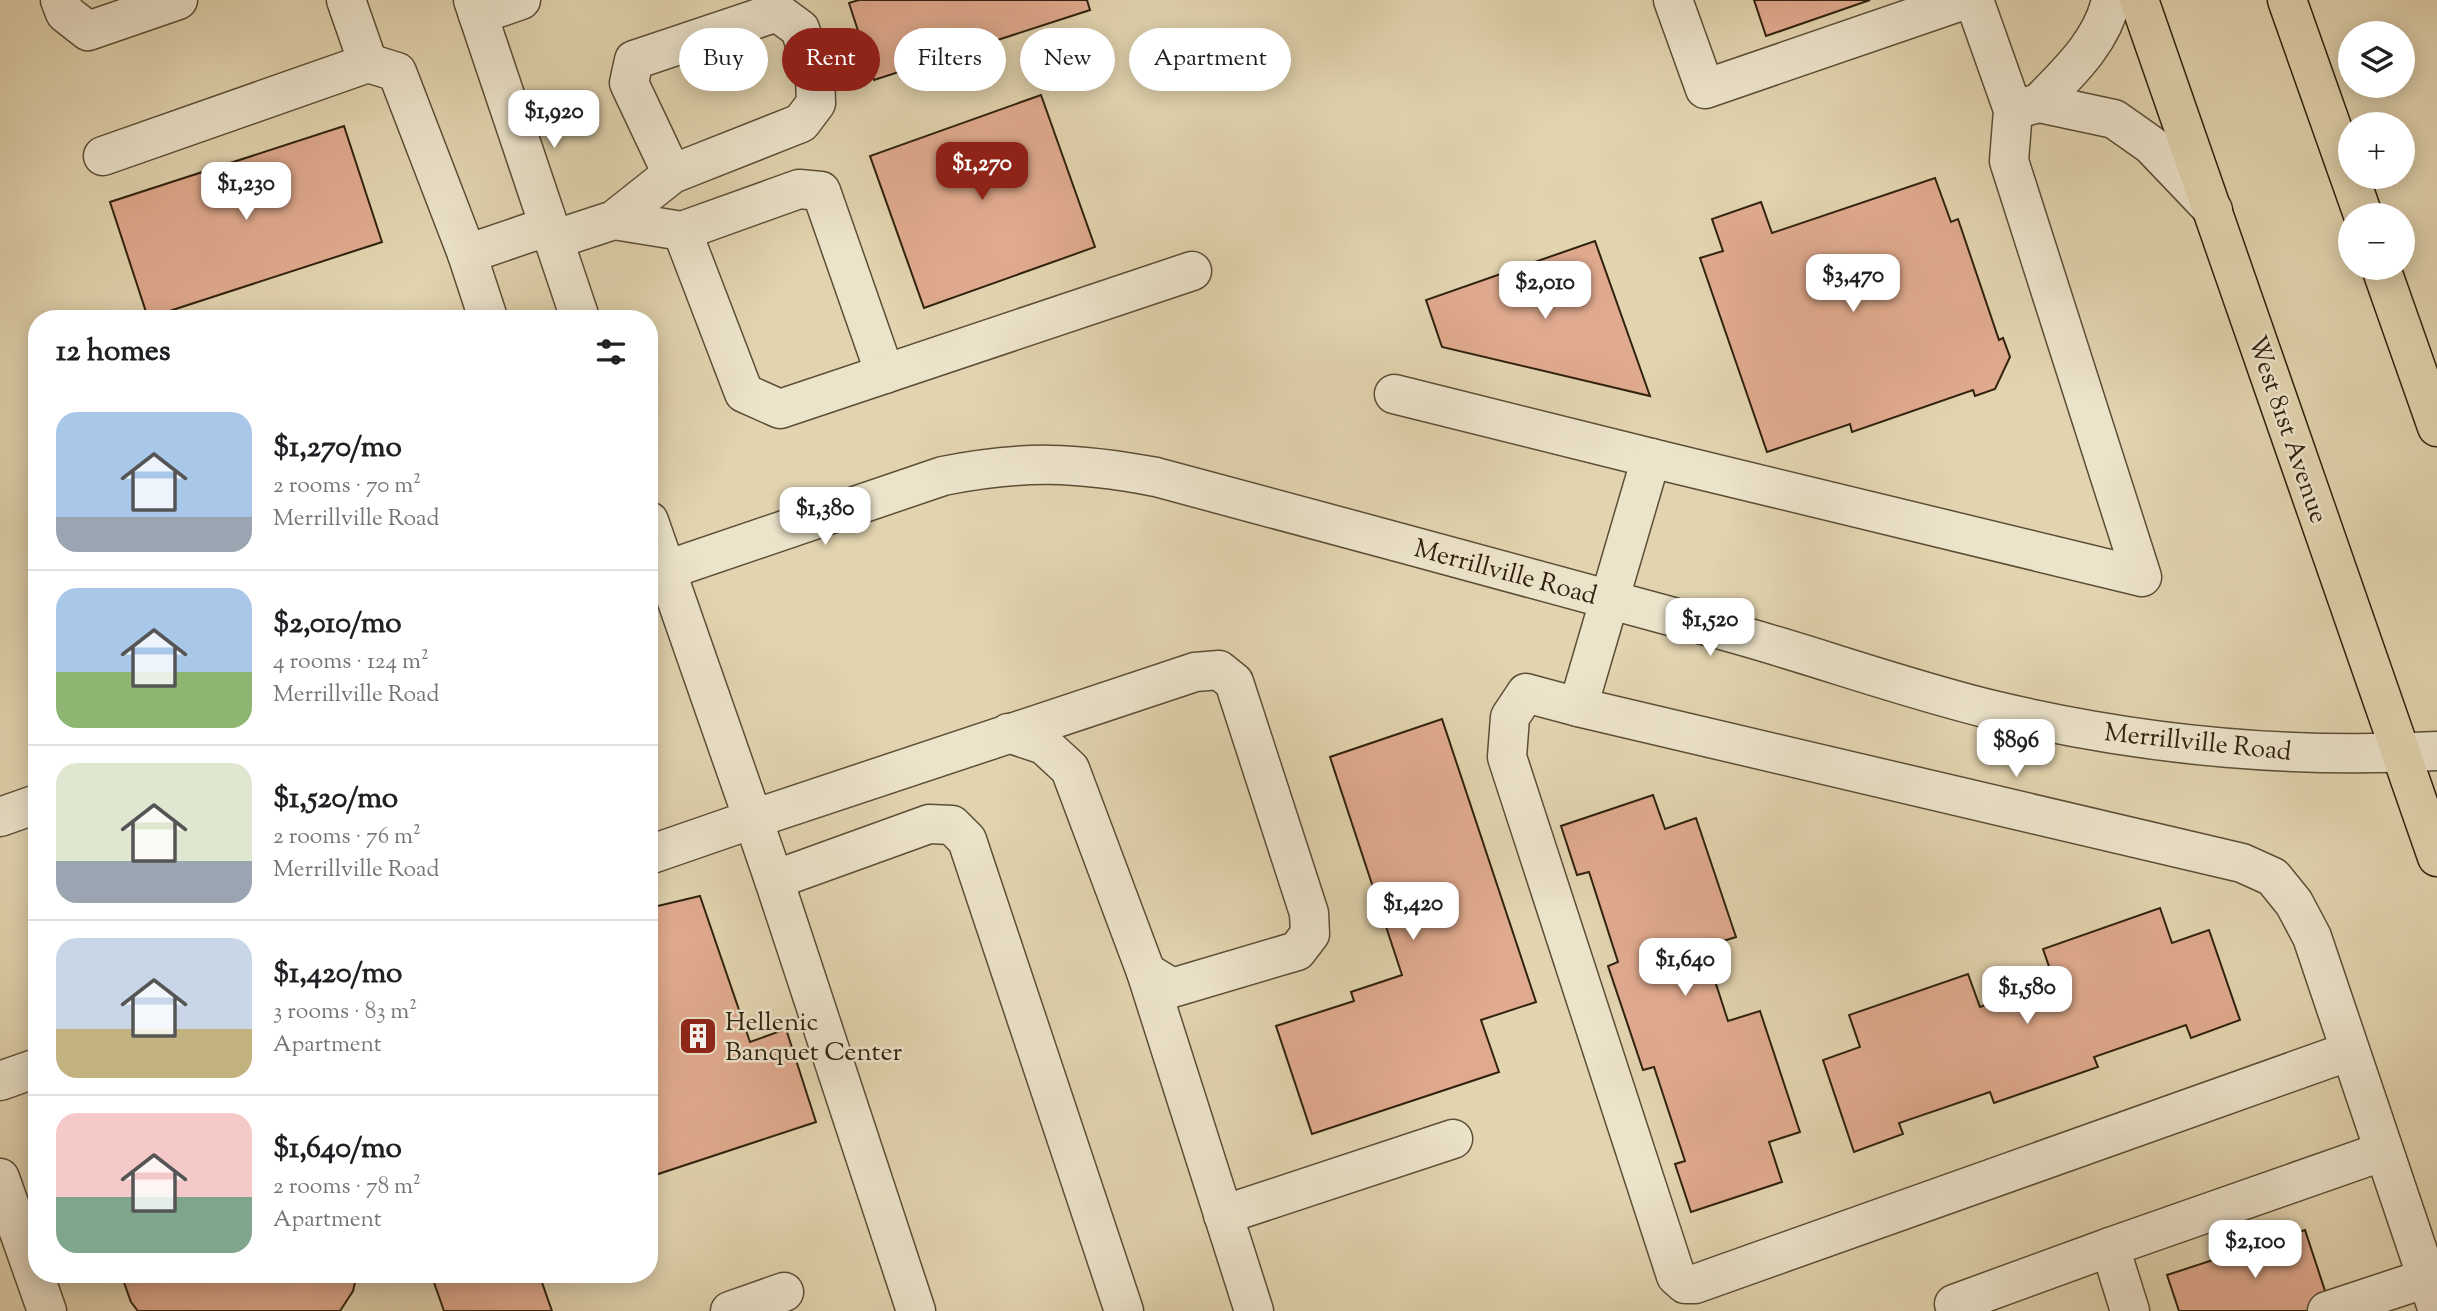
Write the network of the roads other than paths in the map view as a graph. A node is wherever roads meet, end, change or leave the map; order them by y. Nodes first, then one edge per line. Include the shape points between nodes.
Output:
1 (61, 0) edge
2 (178, 0) edge
3 (346, 0) edge
4 (521, 0) edge
5 (1673, 0) edge
6 (1964, 0) edge
7 (1974, 0) edge
8 (2111, 0) edge
9 (2139, 0) edge
10 (2287, 0) edge
11 (475, 8) edge
12 (368, 63) junction
13 (2026, 106) junction
14 (103, 156) dead end
15 (672, 174) junction
16 (2359, 203) edge
17 (2213, 210) junction
18 (614, 220) junction
19 (682, 231) junction
20 (551, 233) junction
21 (467, 254) junction
22 (1192, 271) dead end
23 (2385, 280) edge
24 (485, 310) edge
25 (577, 310) edge
26 (885, 374) junction
27 (1394, 394) dead end
28 (2437, 427) edge
29 (1650, 458) junction
30 (658, 572) edge
31 (1611, 600) junction
32 (1578, 707) junction
33 (1008, 733) junction
34 (2419, 752) edge
35 (28, 807) edge
36 (0, 817) edge
37 (752, 819) junction
38 (658, 852) edge
39 (2437, 858) edge
40 (774, 880) junction
41 (1146, 972) junction
42 (2350, 1051) junction
43 (28, 1071) edge
44 (0, 1080) edge
45 (1453, 1139) dead end
46 (2384, 1151) junction
47 (0, 1178) edge
48 (1223, 1215) junction
49 (2110, 1247) junction
50 (28, 1257) edge
51 (37, 1283) edge
52 (784, 1292) dead end
53 (2432, 1293) edge
54 (1954, 1304) dead end
55 (47, 1311) edge
56 (730, 1311) edge
57 (916, 1311) edge
58 (1124, 1311) edge
59 (1254, 1311) edge
60 (2130, 1311) edge
61 (2327, 1311) edge

1 - 2 street via 65,13 88,31
3 - 12 street
4 - 11 street
5 - 6 street via 1705,89
7 - 13 street
8 - 13 street via 2107,16 2082,58
9 - 17 main road, West 81st Avenue
10 - 16 main road
11 - 20 street
12 - 14 street
12 - 21 street via 397,72
13 - 17 street via 2114,119 2151,145
13 - 29 street via 2009,161 2142,577
15 - 15 street via 802,123 816,103 816,76 800,29 777,12 634,60 629,83
15 - 18 street
17 - 34 main road, West 81st Avenue
18 - 19 street
18 - 20 street
19 - 26 street via 744,393 780,409
19 - 26 street via 799,189 821,191
20 - 21 street
20 - 25 street
21 - 24 street
22 - 26 street
23 - 28 main road
27 - 29 street
29 - 31 street
30 - 31 street, Merrillville Road via 943,476 1028,464 1075,464 1156,477
30 - 37 street
31 - 32 street
31 - 34 street, Merrillville Road via 1933,694 2075,727 2225,748
32 - 42 street via 2242,863 2273,877 2294,903 2312,937
32 - 42 street via 1526,693 1510,717 1507,757 1676,1276 1685,1284
33 - 37 street
33 - 41 street via 1044,746 1070,769
33 - 41 street via 1195,672 1219,670 1234,682 1309,913 1310,934 1297,951 1172,988
34 - 39 main road, West 81st Avenue
35 - 36 street
37 - 38 street
37 - 40 street
40 - 57 street
40 - 58 street via 929,824 952,825 967,840
41 - 48 street
42 - 46 street
43 - 44 street
45 - 48 street
46 - 49 street
46 - 53 street
47 - 50 street
48 - 59 street
49 - 54 street
49 - 60 street
51 - 55 street
52 - 56 street
53 - 61 street

